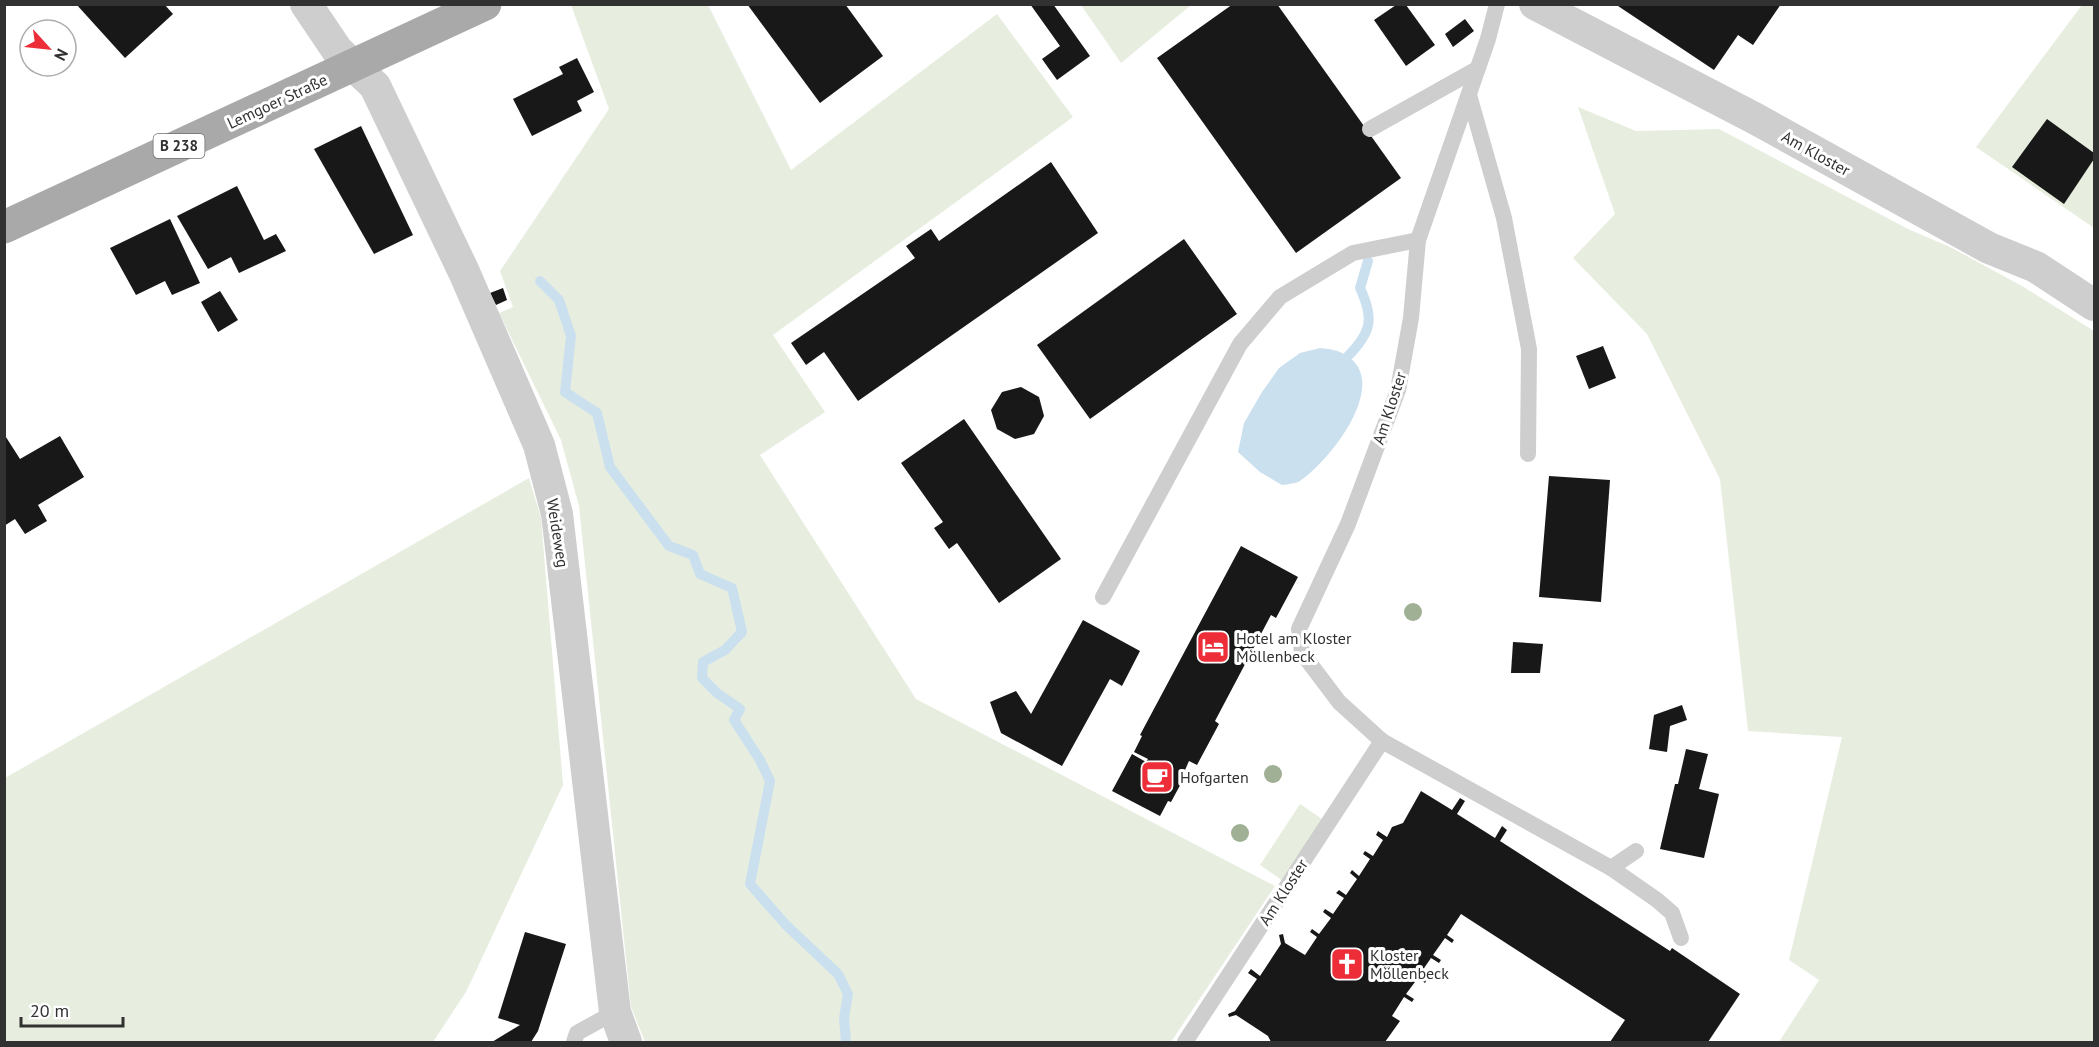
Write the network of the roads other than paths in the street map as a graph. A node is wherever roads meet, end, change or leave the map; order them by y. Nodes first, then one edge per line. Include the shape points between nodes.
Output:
1 (306, 4) edge
2 (485, 4) edge
3 (1497, 4) edge
4 (1535, 4) edge
5 (354, 65) junction
6 (1477, 69) junction
7 (1469, 95) junction
8 (1370, 129) dead end
9 (4, 227) edge
10 (1418, 240) junction
11 (2094, 305) edge
12 (1528, 454) dead end
13 (1103, 597) dead end
14 (1382, 741) junction
15 (1636, 851) dead end
16 (1611, 868) junction
17 (1681, 938) dead end
18 (615, 1012) junction
19 (574, 1042) edge
20 (626, 1042) edge
21 (1185, 1042) edge

1 - 5 street, Weideweg via 337,50
2 - 5 main road, Lemgoer Straße / B 238
3 - 6 lane, Am Kloster
4 - 11 street, Am Kloster via 1756,119 1989,248 2036,267
5 - 9 main road, Lemgoer Straße / B 238
5 - 18 street, Weideweg via 375,87 464,272 539,445 557,514
6 - 7 lane, Am Kloster
6 - 8 lane
7 - 10 lane, Am Kloster
7 - 12 lane via 1504,218 1528,349
10 - 13 lane via 1353,253 1280,297 1240,344
10 - 14 lane, Am Kloster via 1411,318 1398,390 1348,524 1299,628 1302,652 1339,702
14 - 16 lane, Am Kloster
14 - 21 lane, Am Kloster
15 - 16 lane
16 - 17 lane, Am Kloster via 1672,914
18 - 19 lane via 577,1033
18 - 20 street, Weideweg

